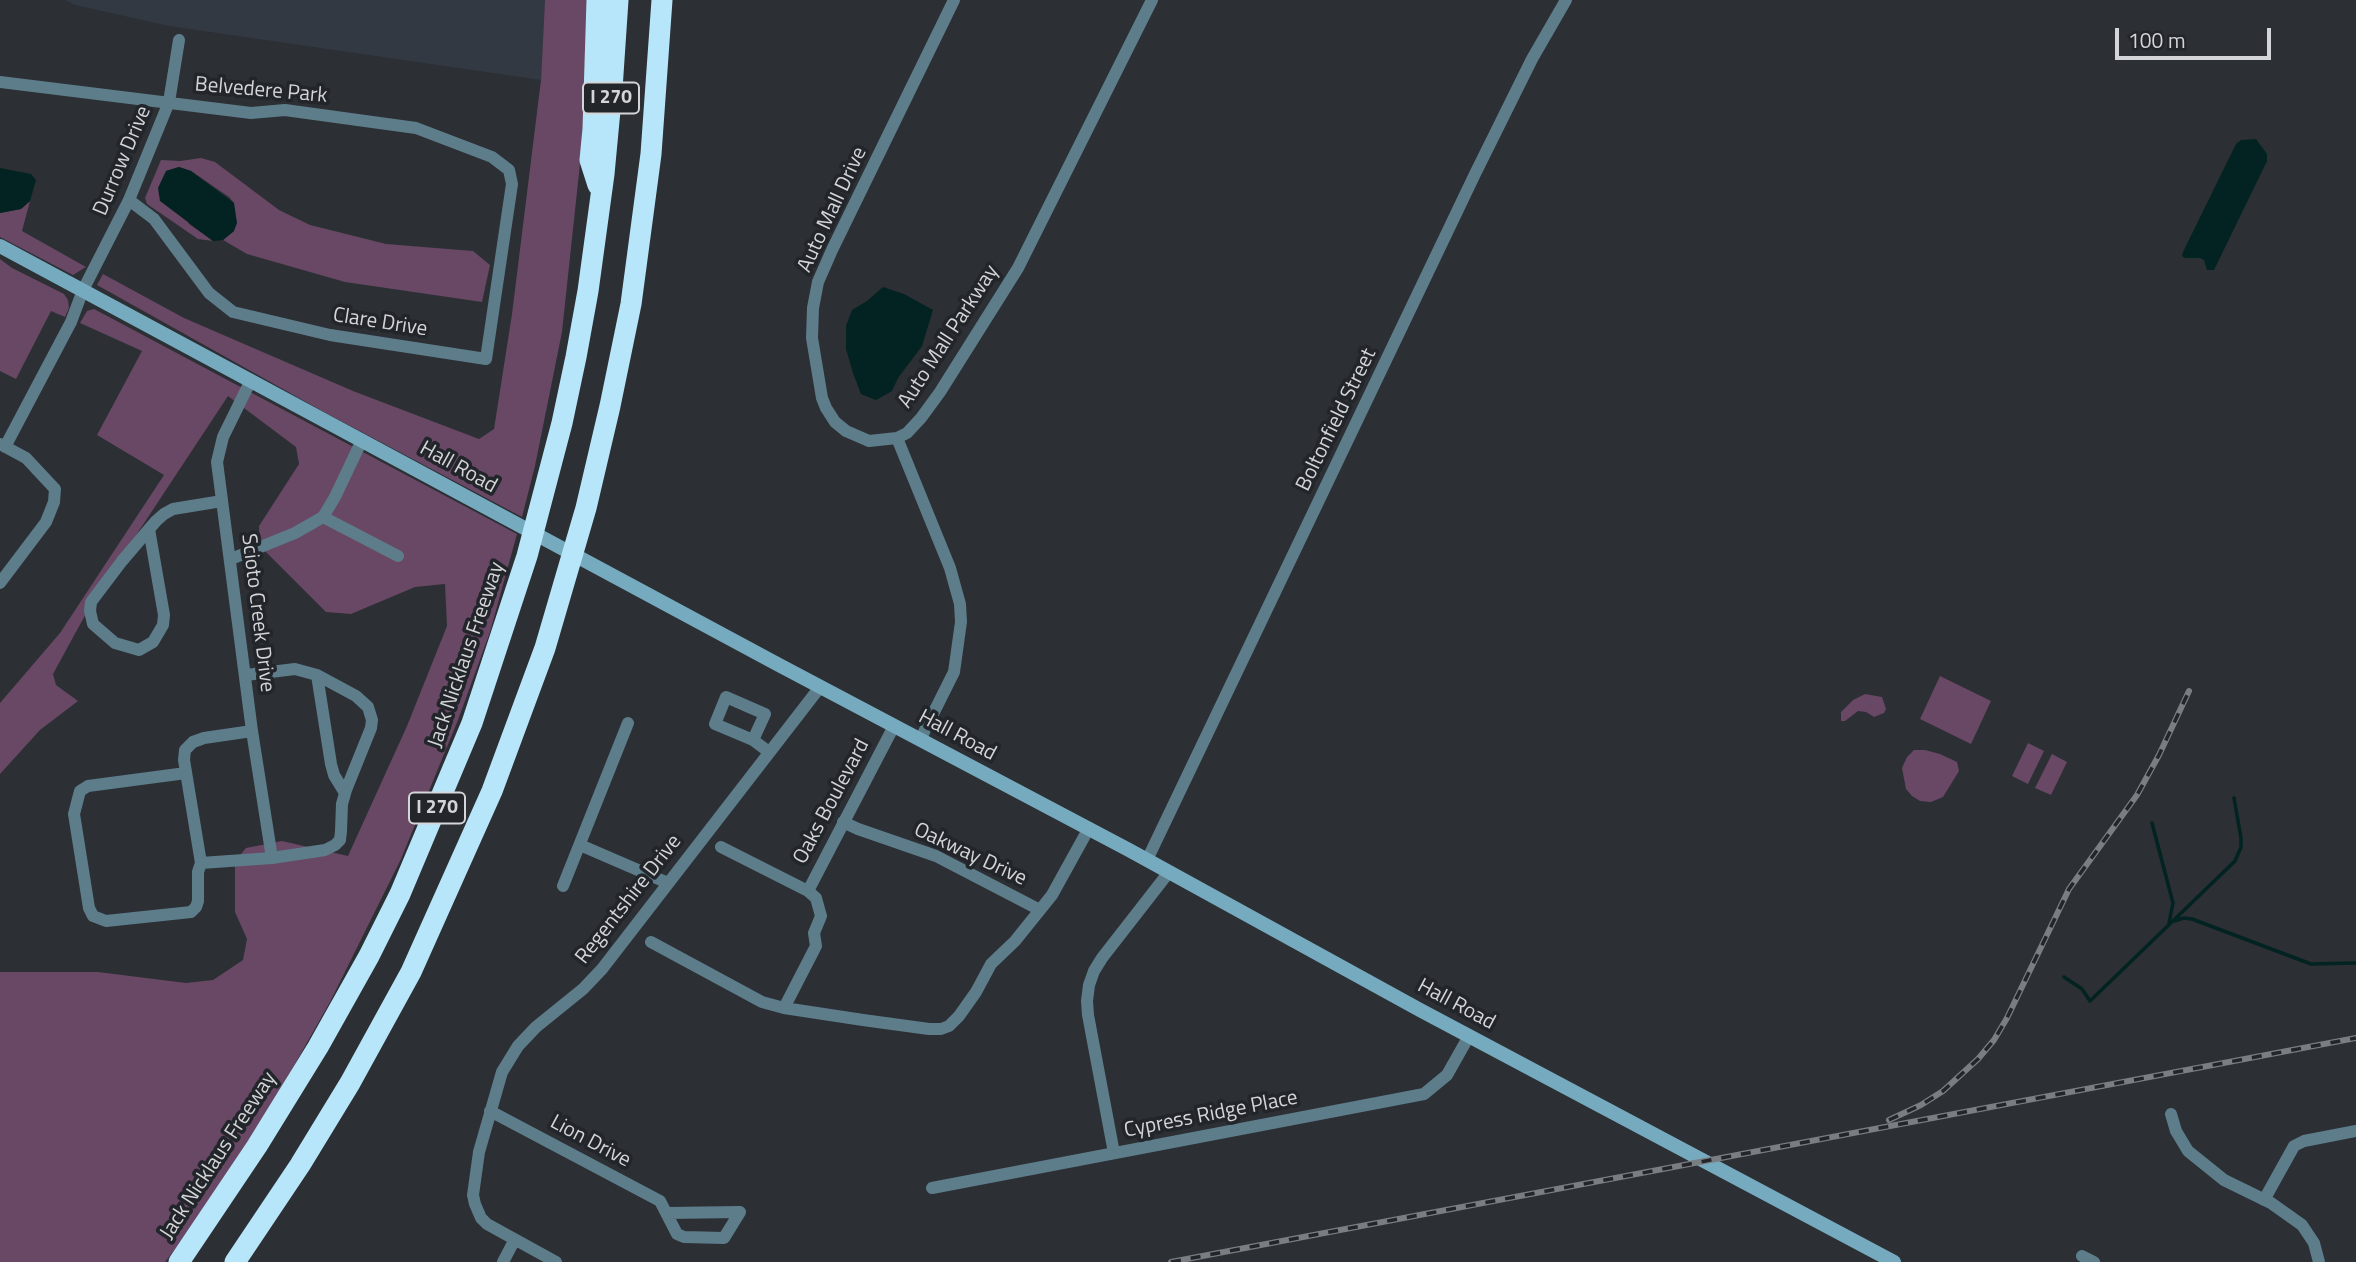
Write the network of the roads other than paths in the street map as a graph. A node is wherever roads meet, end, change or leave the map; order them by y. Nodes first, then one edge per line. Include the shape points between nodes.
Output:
1 (597, 0) edge
2 (618, 0) edge
3 (954, 0) edge
4 (1152, 0) edge
5 (1566, 0) edge
6 (662, 5) edge
7 (180, 40) dead end
8 (0, 82) edge
9 (169, 102) junction
10 (509, 170) joint
11 (601, 195) junction
12 (130, 200) junction
13 (0, 246) edge
14 (83, 290) junction
15 (251, 380) junction
16 (897, 438) junction
17 (362, 440) junction
18 (3, 445) edge
19 (222, 500) junction
20 (323, 517) junction
21 (149, 529) junction
22 (398, 556) dead end
23 (230, 559) junction
24 (0, 583) edge
25 (246, 675) junction
26 (317, 675) junction
27 (820, 687) junction
28 (628, 723) dead end
29 (894, 726) junction
30 (252, 732) junction
31 (753, 740) dead end
32 (920, 740) junction
33 (769, 752) junction
34 (186, 772) junction
35 (345, 793) junction
36 (843, 822) junction
37 (1088, 828) junction
38 (580, 845) junction
39 (721, 847) dead end
40 (272, 858) junction
41 (1147, 860) junction
42 (201, 863) junction
43 (1169, 872) junction
44 (668, 883) junction
45 (563, 886) dead end
46 (808, 891) junction
47 (1040, 910) junction
48 (651, 942) dead end
49 (784, 1008) junction
50 (1469, 1037) junction
51 (490, 1111) junction
52 (2171, 1114) dead end
53 (2356, 1131) edge
54 (1114, 1153) junction
55 (932, 1188) dead end
56 (2264, 1199) junction
57 (667, 1213) junction
58 (514, 1241) junction
59 (1876, 1258) edge
60 (179, 1262) edge
61 (235, 1262) edge
62 (503, 1262) edge
63 (556, 1262) edge
64 (1894, 1262) edge
65 (2319, 1262) edge

1 - 11 highway via 590,160
2 - 11 highway, Jack Nicklaus Freeway / I 270
3 - 16 street, Auto Mall Drive via 832,250 813,308 811,338 825,408 835,422 858,437
4 - 16 street, Auto Mall Parkway via 1018,268 934,401 907,433
5 - 41 street, Boltonfield Street via 1475,174
6 - 61 highway, I 270 via 651,154 624,343 586,508 545,648 492,791 411,972 307,1154
7 - 9 street, Durrow Drive
8 - 9 street, Belvedere Park
9 - 10 street, Belvedere Park via 251,113 285,110 416,128 492,157
9 - 12 street, Durrow Drive
10 - 12 street, Clare Drive via 512,184 485,359 330,335 233,312 209,293 154,219
11 - 60 highway, Jack Nicklaus Freeway / I 270 via 562,423 523,568 454,769 400,894 350,991 257,1146
12 - 14 street, Durrow Drive
13 - 14 main road, Hall Road
14 - 15 main road, Hall Road
14 - 18 street, Durrow Drive via 71,322
15 - 17 main road, Hall Road
15 - 19 street, Scioto Creek Drive via 218,449
16 - 32 street, Auto Mall Parkway via 960,604 954,672
17 - 20 street
17 - 27 main road, Hall Road
18 - 24 street via 32,462 55,489 46,522
19 - 21 street via 173,509
19 - 23 street, Scioto Creek Drive
20 - 22 street
20 - 23 street
21 - 21 street via 91,602 90,611 93,624 115,643 139,650 153,642 164,615
23 - 25 street, Scioto Creek Drive
25 - 26 street via 295,669
25 - 30 street, Scioto Creek Drive
26 - 35 street via 331,764
26 - 35 street via 356,696 371,712 371,728
27 - 29 main road, Hall Road
27 - 33 street, Regentshire Drive
28 - 38 street
29 - 32 main road, Hall Road
29 - 36 street, Oaks Boulevard
30 - 34 street via 193,743 185,750
30 - 40 street, Scioto Creek Drive
31 - 33 street
32 - 37 main road, Hall Road
33 - 44 street, Regentshire Drive
34 - 42 street
34 - 42 street via 88,786 80,791 74,814 89,908 93,916 106,921 191,912 198,901
35 - 40 street via 340,840 335,845
36 - 46 street, Oaks Boulevard
36 - 47 street, Oakway Drive via 936,856
37 - 41 main road, Hall Road
37 - 47 street
38 - 44 street
38 - 45 street
39 - 46 street
40 - 42 street
41 - 43 main road, Hall Road
43 - 50 main road, Hall Road
43 - 54 street via 1102,958 1089,985 1088,1015
44 - 51 street, Regentshire Drive via 602,970 518,1046 502,1072
46 - 49 street, Oaks Boulevard via 821,910 814,933 816,946
47 - 49 street via 991,964 949,1026 929,1029
48 - 49 street via 759,1001
50 - 54 street, Cypress Ridge Place via 1447,1075 1424,1094
50 - 59 main road, Hall Road
51 - 57 street, Lion Drive via 660,1202
51 - 58 street, Regentshire Drive via 475,1177 475,1203 487,1224
52 - 56 street via 2188,1151 2224,1180
53 - 56 street via 2294,1146
54 - 55 street, Cypress Ridge Place
56 - 65 street via 2302,1225 2314,1242
57 - 57 street, Lion Drive via 677,1234 724,1238 740,1212
58 - 62 street
58 - 63 street, Regentshire Drive
59 - 64 main road, Hall Road

